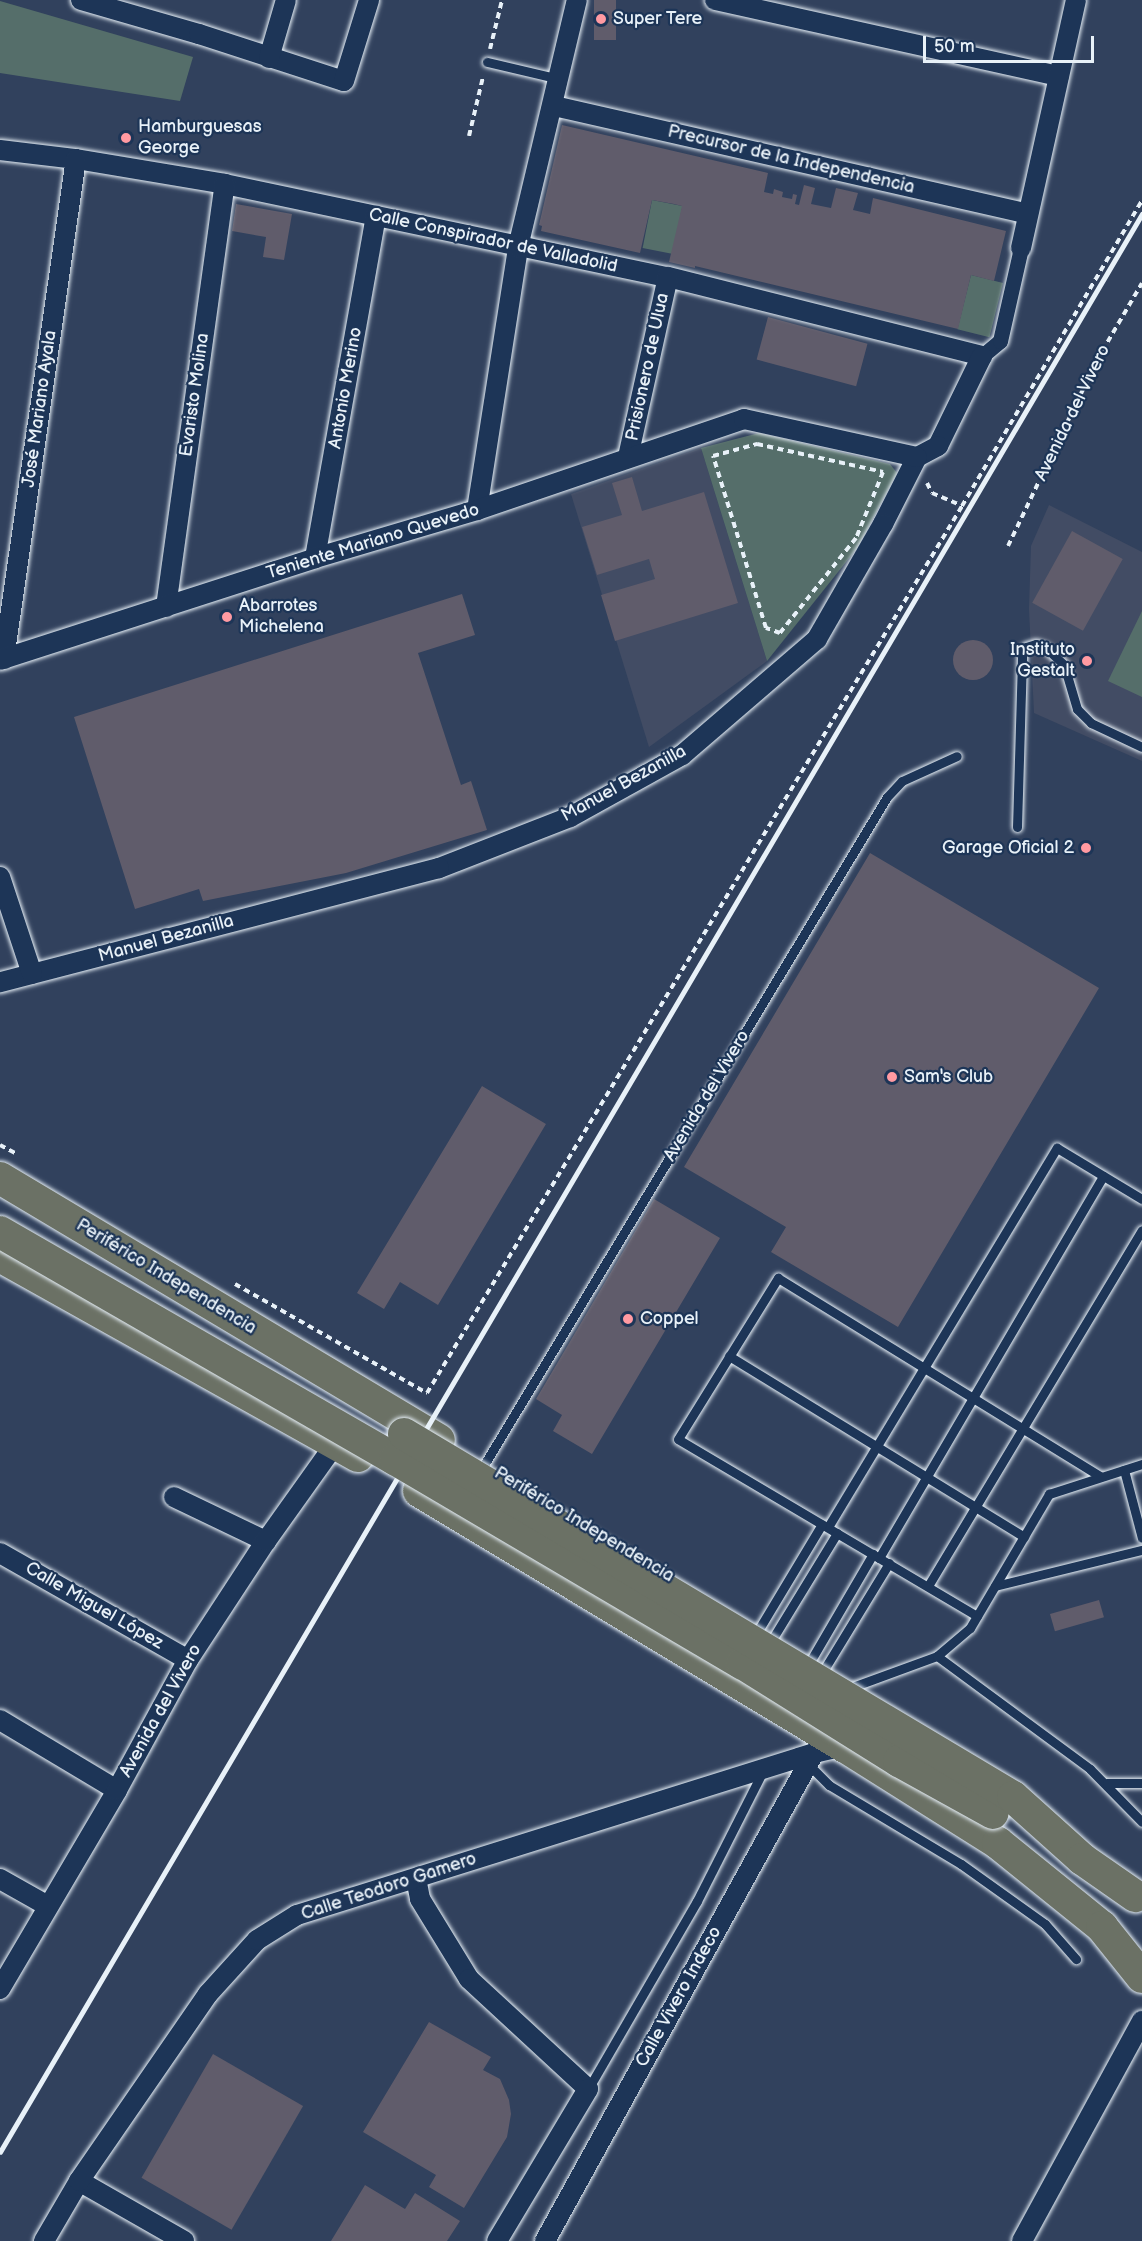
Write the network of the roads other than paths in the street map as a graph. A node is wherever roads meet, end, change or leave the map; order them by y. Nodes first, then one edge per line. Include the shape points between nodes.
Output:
1 (81, 0) edge
2 (286, 0) edge
3 (369, 0) edge
4 (577, 0) edge
5 (715, 0) edge
6 (1076, 0) edge
7 (123, 7) edge
8 (269, 58) junction
9 (487, 62) dead end
10 (1059, 76) junction
11 (560, 79) junction
12 (554, 106) junction
13 (0, 150) edge
14 (76, 159) junction
15 (225, 184) junction
16 (1028, 214) junction
17 (376, 217) junction
18 (518, 247) junction
19 (1020, 248) joint
20 (668, 277) junction
21 (982, 356) junction
22 (628, 457) junction
23 (916, 458) junction
24 (477, 510) junction
25 (315, 558) junction
26 (166, 607) junction
27 (2, 660) edge
28 (1142, 747) edge
29 (957, 756) dead end
30 (1017, 827) dead end
31 (0, 877) edge
32 (32, 974) junction
33 (0, 982) edge
34 (10, 1167) edge
35 (1103, 1176) junction
36 (0, 1192) edge
37 (1142, 1199) edge
38 (1142, 1230) edge
39 (0, 1232) edge
40 (0, 1256) edge
41 (729, 1356) junction
42 (925, 1368) junction
43 (973, 1399) junction
44 (1024, 1430) junction
45 (336, 1443) junction
46 (878, 1445) junction
47 (420, 1459) junction
48 (1142, 1464) edge
49 (484, 1465) junction
50 (1124, 1470) junction
51 (927, 1477) junction
52 (1101, 1477) junction
53 (174, 1497) dead end
54 (976, 1508) junction
55 (825, 1525) junction
56 (837, 1533) junction
57 (1024, 1537) junction
58 (1142, 1538) edge
59 (266, 1541) junction
60 (1142, 1550) edge
61 (0, 1553) edge
62 (876, 1556) junction
63 (889, 1563) junction
64 (928, 1586) junction
65 (995, 1586) junction
66 (977, 1616) junction
67 (766, 1633) junction
68 (937, 1656) junction
69 (188, 1660) junction
70 (818, 1664) junction
71 (855, 1686) junction
72 (0, 1720) edge
73 (822, 1754) junction
74 (765, 1768) junction
75 (1107, 1783) junction
76 (1142, 1783) edge
77 (117, 1790) junction
78 (1142, 1822) edge
79 (416, 1878) junction
80 (0, 1879) edge
81 (1138, 1900) edge
82 (48, 1906) junction
83 (1091, 1918) junction
84 (1076, 1959) dead end
85 (1142, 1977) edge
86 (0, 1989) edge
87 (1142, 2021) edge
88 (588, 2089) junction
89 (79, 2181) junction
90 (44, 2241) edge
91 (183, 2241) edge
92 (497, 2241) edge
93 (545, 2241) edge
94 (1022, 2241) edge

1 - 7 street
2 - 8 street
3 - 8 street via 344,81
4 - 11 street
5 - 10 street
6 - 10 street
7 - 8 street
9 - 11 lane
10 - 16 street
11 - 12 street
12 - 16 street, Precursor de la Independencia
12 - 18 street
13 - 14 street, Calle Conspirador de Valladolid
14 - 15 street, Calle Conspirador de Valladolid
14 - 27 street, José Mariano Ayala
15 - 17 street, Calle Conspirador de Valladolid
15 - 26 street, Evaristo Molina
16 - 19 street
17 - 18 street, Calle Conspirador de Valladolid
17 - 25 street, Antonio Merino
18 - 20 street, Calle Conspirador de Valladolid
18 - 24 street
19 - 21 street via 1000,341
20 - 21 street, Calle Conspirador de Valladolid
20 - 22 street, Prisionero de Ulua
21 - 23 street via 939,446
22 - 23 street, Teniente Mariano Quevedo via 744,419
22 - 24 street, Teniente Mariano Quevedo
23 - 32 street, Manuel Bezanilla via 817,639 682,755 570,817 439,868
24 - 25 street, Teniente Mariano Quevedo
25 - 26 street, Teniente Mariano Quevedo
26 - 27 street, Teniente Mariano Quevedo
28 - 30 lane via 1091,723 1077,709 1064,665 1045,647 1026,647 1022,654
29 - 49 lane, Avenida del Vivero via 902,781 887,797
31 - 32 street
32 - 33 street, Manuel Bezanilla
34 - 47 highway, Periférico Independencia
35 - 37 lane
35 - 42 lane via 1057,1148
35 - 43 lane
36 - 47 highway, bridge
38 - 44 lane
39 - 47 highway, bridge
40 - 45 highway, Periférico Independencia
41 - 42 lane via 778,1278
41 - 46 lane
41 - 55 lane via 678,1439
42 - 43 lane
42 - 46 lane
43 - 44 lane
43 - 51 lane
44 - 52 lane
44 - 54 lane
45 - 47 highway, Periférico Independencia
45 - 59 street, Avenida del Vivero
46 - 51 lane
46 - 55 lane
47 - 49 highway, Periférico Independencia
47 - 73 highway, Periférico Independencia
47 - 81 highway, bridge via 1013,1797 1082,1859
47 - 83 highway, bridge via 899,1761 993,1813 1050,1868
48 - 50 lane
49 - 67 highway, Periférico Independencia
50 - 52 lane
50 - 58 lane
51 - 54 lane
51 - 62 lane
52 - 57 lane via 1049,1494
53 - 59 street
54 - 57 lane
54 - 64 lane
55 - 56 lane
55 - 67 lane
56 - 62 lane
56 - 67 lane
57 - 65 lane
59 - 69 street, Avenida del Vivero
60 - 65 lane
61 - 69 street, Calle Miguel López
62 - 63 lane
62 - 70 lane
63 - 64 lane
63 - 70 lane
64 - 66 lane
65 - 66 lane
66 - 68 lane via 970,1628
67 - 70 highway, Periférico Independencia
68 - 71 lane
68 - 75 lane
69 - 77 street, Avenida del Vivero
70 - 71 highway, Periférico Independencia
71 - 81 highway, Periférico Independencia via 1014,1780 1108,1862
72 - 77 street
73 - 74 street, Calle Teodoro Gamero
73 - 83 highway, Periférico Independencia via 998,1843
73 - 84 lane via 829,1785 961,1864 1045,1924
73 - 93 street, Calle Vivero Indeco
74 - 79 street, Calle Teodoro Gamero
74 - 88 lane via 697,1901
75 - 76 lane
75 - 78 lane
77 - 82 street, Avenida del Vivero
79 - 88 street via 420,1899 469,1980
79 - 89 street, Calle Teodoro Gamero via 297,1915 257,1940 208,1994
80 - 82 street
82 - 86 street, Avenida del Vivero
83 - 85 highway, Periférico Independencia
87 - 94 street
88 - 92 street
89 - 90 street, Calle Teodoro Gamero
89 - 91 street

